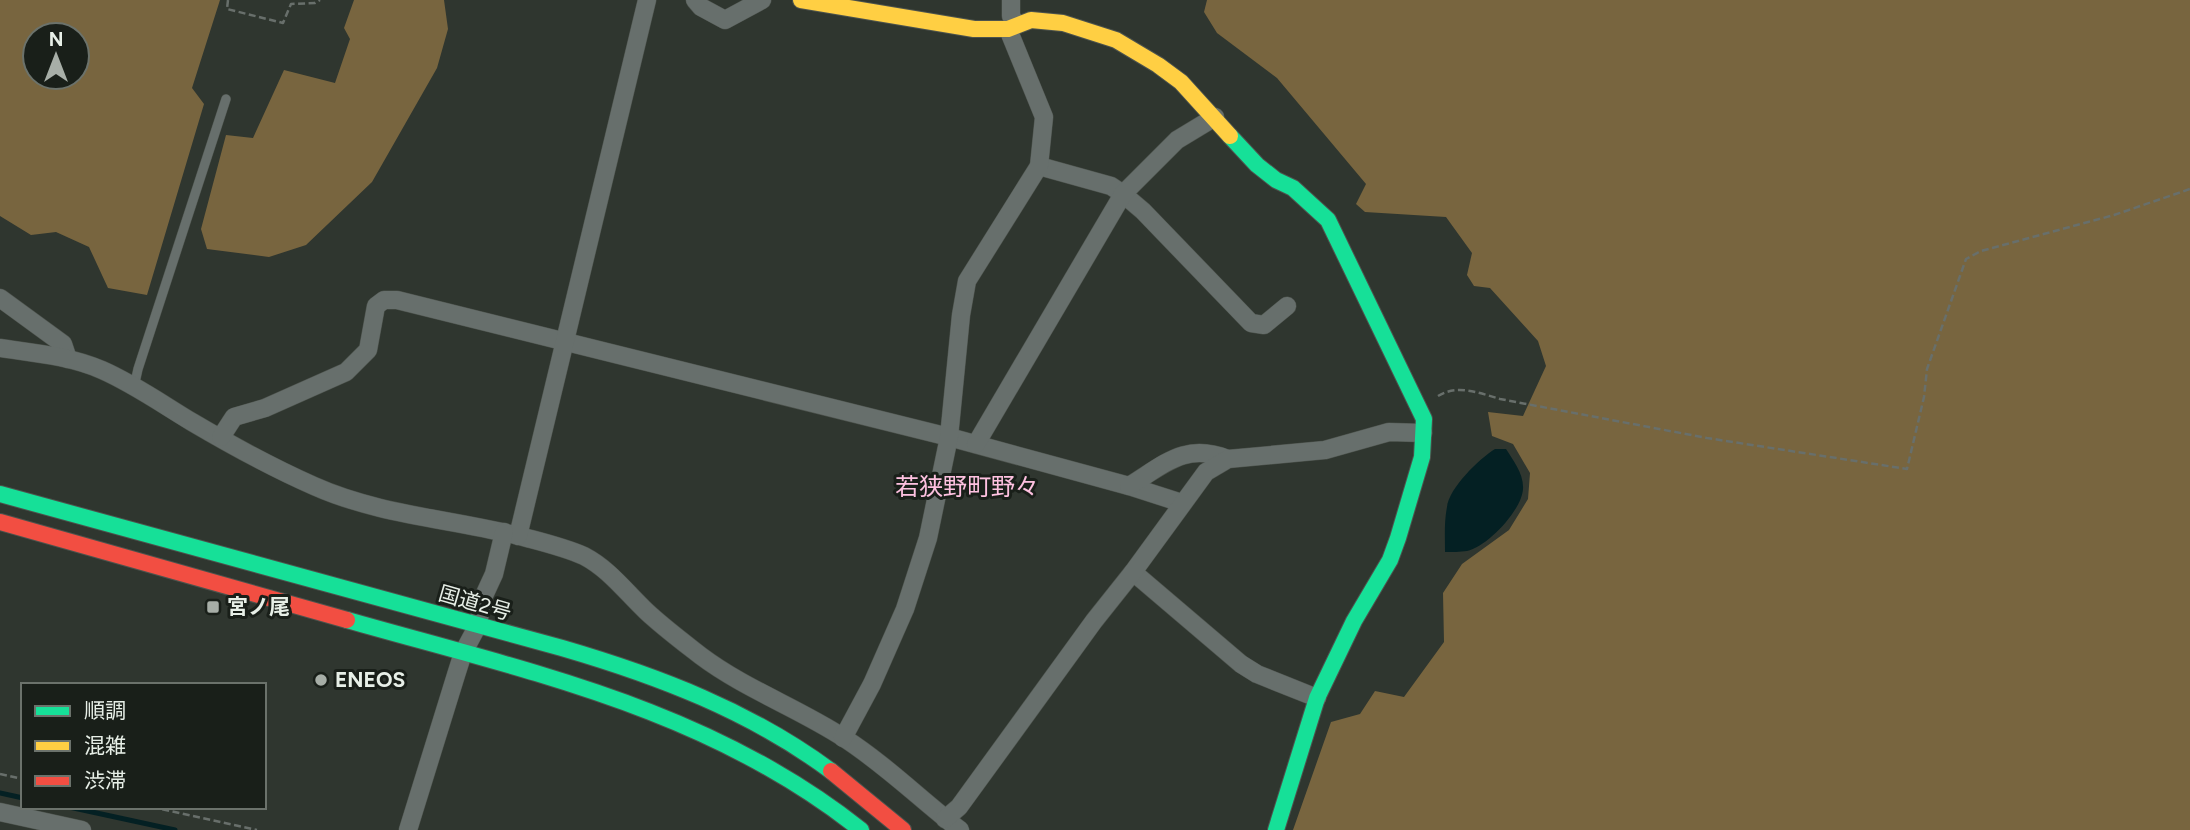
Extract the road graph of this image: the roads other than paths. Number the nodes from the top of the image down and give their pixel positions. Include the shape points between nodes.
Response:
1 (647, 0) edge
2 (695, 0) edge
3 (762, 0) edge
4 (801, 0) edge
5 (1011, 0) edge
6 (1012, 26) junction
7 (226, 99) dead end
8 (1215, 117) junction
9 (1039, 166) junction
10 (1123, 194) junction
11 (0, 298) edge
12 (1287, 306) dead end
13 (565, 342) junction
14 (0, 348) edge
15 (68, 359) junction
16 (134, 387) junction
17 (1423, 433) junction
18 (221, 438) junction
19 (949, 438) junction
20 (976, 444) junction
21 (1228, 459) junction
22 (1129, 486) junction
23 (0, 494) edge
24 (1182, 503) junction
25 (0, 522) edge
26 (511, 534) junction
27 (1133, 572) junction
28 (478, 625) junction
29 (463, 653) junction
30 (1317, 698) junction
31 (843, 738) junction
32 (0, 812) edge
33 (945, 818) junction
34 (82, 830) edge
35 (408, 830) edge
36 (861, 830) edge
37 (903, 830) edge
38 (960, 830) edge
39 (1276, 830) edge

1 - 13 street
2 - 3 street via 725,20
4 - 6 main road via 974,29
5 - 6 street
6 - 8 main road via 1031,20 1063,23 1116,40 1181,82
6 - 9 street via 1044,117
7 - 16 lane
8 - 10 street via 1177,141
8 - 17 main road via 1257,165 1293,188 1328,220 1420,407
9 - 10 street via 1111,186
9 - 19 street via 967,281
10 - 12 street via 1251,323 1264,325
10 - 20 street
11 - 15 street via 64,344
13 - 18 street via 384,300 376,306 368,350 346,372 234,417
13 - 19 street
13 - 26 street
14 - 15 street
15 - 16 street
16 - 18 street
17 - 21 street via 1389,432 1325,450
17 - 30 main road via 1422,457 1390,560
18 - 26 street via 341,498
19 - 20 street
19 - 31 street via 928,538 905,609
20 - 22 street
21 - 22 street via 1209,452 1177,457
21 - 24 street via 1206,472
22 - 24 street
23 - 28 main road, 国道2号
24 - 27 street
25 - 29 main road
26 - 28 street via 482,600
26 - 31 street via 586,557 723,671
27 - 30 street via 1241,664
27 - 33 street via 959,807
28 - 29 street
28 - 37 main road, 国道2号 via 599,660 719,704 820,761
29 - 35 street
29 - 36 main road via 594,690 709,734 838,810
30 - 39 main road
31 - 33 street
32 - 34 street
33 - 38 street

